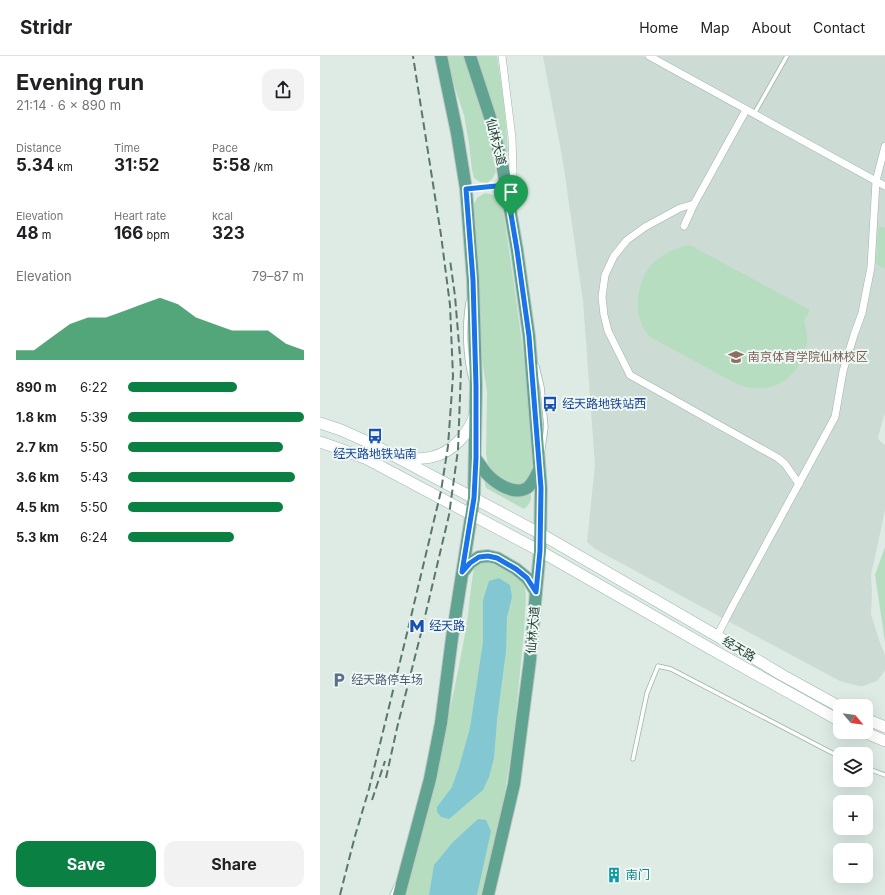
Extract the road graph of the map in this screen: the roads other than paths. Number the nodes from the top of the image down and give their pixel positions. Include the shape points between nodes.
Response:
1 (441, 56) edge
2 (470, 56) edge
3 (502, 56) edge
4 (649, 56) edge
5 (787, 56) edge
6 (746, 110) junction
7 (754, 114) junction
8 (885, 146) edge
9 (876, 181) junction
10 (506, 185) junction
11 (885, 186) edge
12 (466, 189) junction
13 (694, 204) junction
14 (511, 216) junction
15 (684, 226) dead end
16 (529, 336) junction
17 (476, 412) junction
18 (320, 423) edge
19 (320, 442) edge
20 (476, 458) junction
21 (401, 459) junction
22 (539, 470) junction
23 (799, 484) junction
24 (541, 488) junction
25 (474, 498) junction
26 (472, 515) junction
27 (541, 534) junction
28 (540, 551) junction
29 (462, 572) junction
30 (536, 592) junction
31 (717, 636) junction
32 (833, 703) edge
33 (833, 717) edge
34 (873, 722) edge
35 (885, 727) edge
36 (873, 736) edge
37 (885, 741) edge
38 (833, 753) edge
39 (633, 759) dead end
40 (873, 771) edge
41 (885, 775) edge
42 (405, 872) junction
43 (492, 880) junction
44 (392, 895) edge
45 (399, 895) edge
46 (488, 895) edge
47 (492, 895) edge

1 - 12 main road
2 - 10 main road, 仙林大道 via 490,117
3 - 14 street via 512,138
4 - 6 street
5 - 7 lane
6 - 7 street
6 - 13 street
7 - 9 street
8 - 9 street
9 - 11 street
9 - 23 street via 871,267 862,314 843,371 836,417
10 - 12 lane
10 - 14 main road, 仙林大道
12 - 17 main road via 473,280
13 - 15 street
13 - 23 street via 680,208 645,227 627,240 614,256 605,275 602,297 608,331 630,376 778,458
14 - 16 main road, 仙林大道
16 - 22 main road, 仙林大道
16 - 24 lane via 542,387 546,427
17 - 20 main road
17 - 21 main road via 468,430 444,453 432,457
18 - 21 main road, 经天路 via 370,443
19 - 26 main road, 经天路 via 365,458
20 - 22 main road via 492,479 513,490 528,488
20 - 25 main road
21 - 25 main road, 经天路
22 - 24 main road, 仙林大道
23 - 31 street
24 - 27 main road, 仙林大道
25 - 26 main road
25 - 27 main road, 经天路
26 - 28 main road, 经天路
26 - 29 main road
27 - 28 main road, 仙林大道
27 - 31 main road, 经天路
28 - 30 main road, 仙林大道
28 - 33 main road, 经天路
29 - 30 main road via 479,557 497,558 527,578
29 - 42 main road via 441,723 430,779
30 - 43 main road, 仙林大道 via 514,784
31 - 32 main road, 经天路
34 - 35 main road
36 - 37 main road
38 - 39 lane via 671,670 658,666 647,693
40 - 41 lane
42 - 44 lane
42 - 45 main road
43 - 46 main road, 仙林大道
43 - 47 lane

